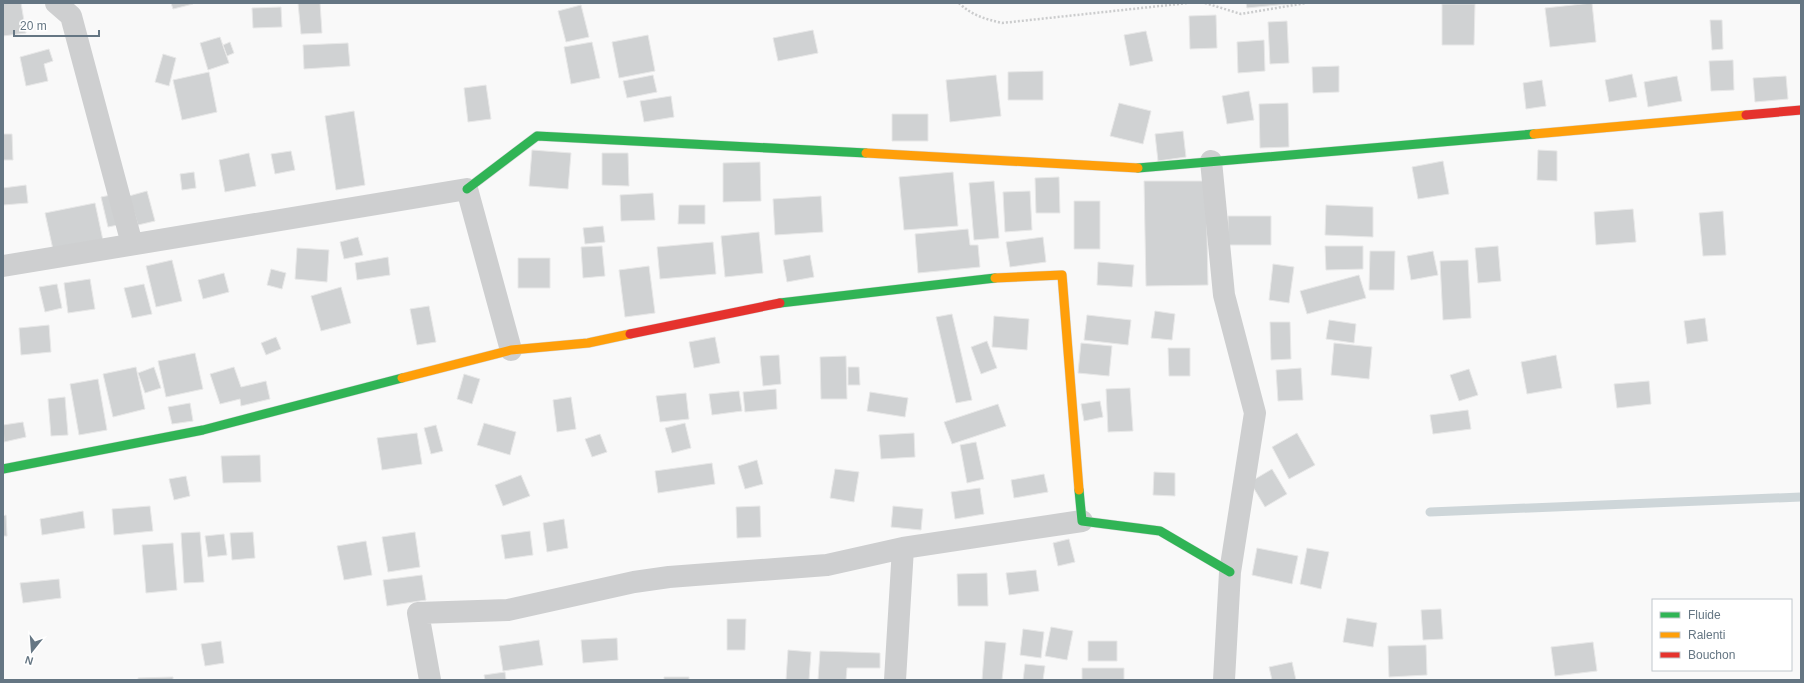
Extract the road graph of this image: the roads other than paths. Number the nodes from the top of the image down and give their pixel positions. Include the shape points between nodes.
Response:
1 (56, 3) edge
2 (1801, 110) edge
3 (1211, 161) junction
4 (467, 189) junction
5 (132, 244) junction
6 (3, 266) edge
7 (511, 350) junction
8 (3, 469) edge
9 (1082, 521) junction
10 (903, 548) junction
11 (1230, 572) junction
12 (430, 680) edge
13 (895, 680) edge
14 (1224, 680) edge

1 - 5 street via 71,16
2 - 3 street
3 - 4 street via 1146,168 537,136
3 - 11 street via 1224,295 1255,413
4 - 5 street
4 - 7 street
5 - 6 street
7 - 8 street via 203,430
7 - 9 street via 588,343 782,303 1009,276 1062,275
9 - 10 street
9 - 11 street via 1160,532
10 - 12 street via 827,565 634,582 508,610 418,613
10 - 13 street
11 - 14 street

